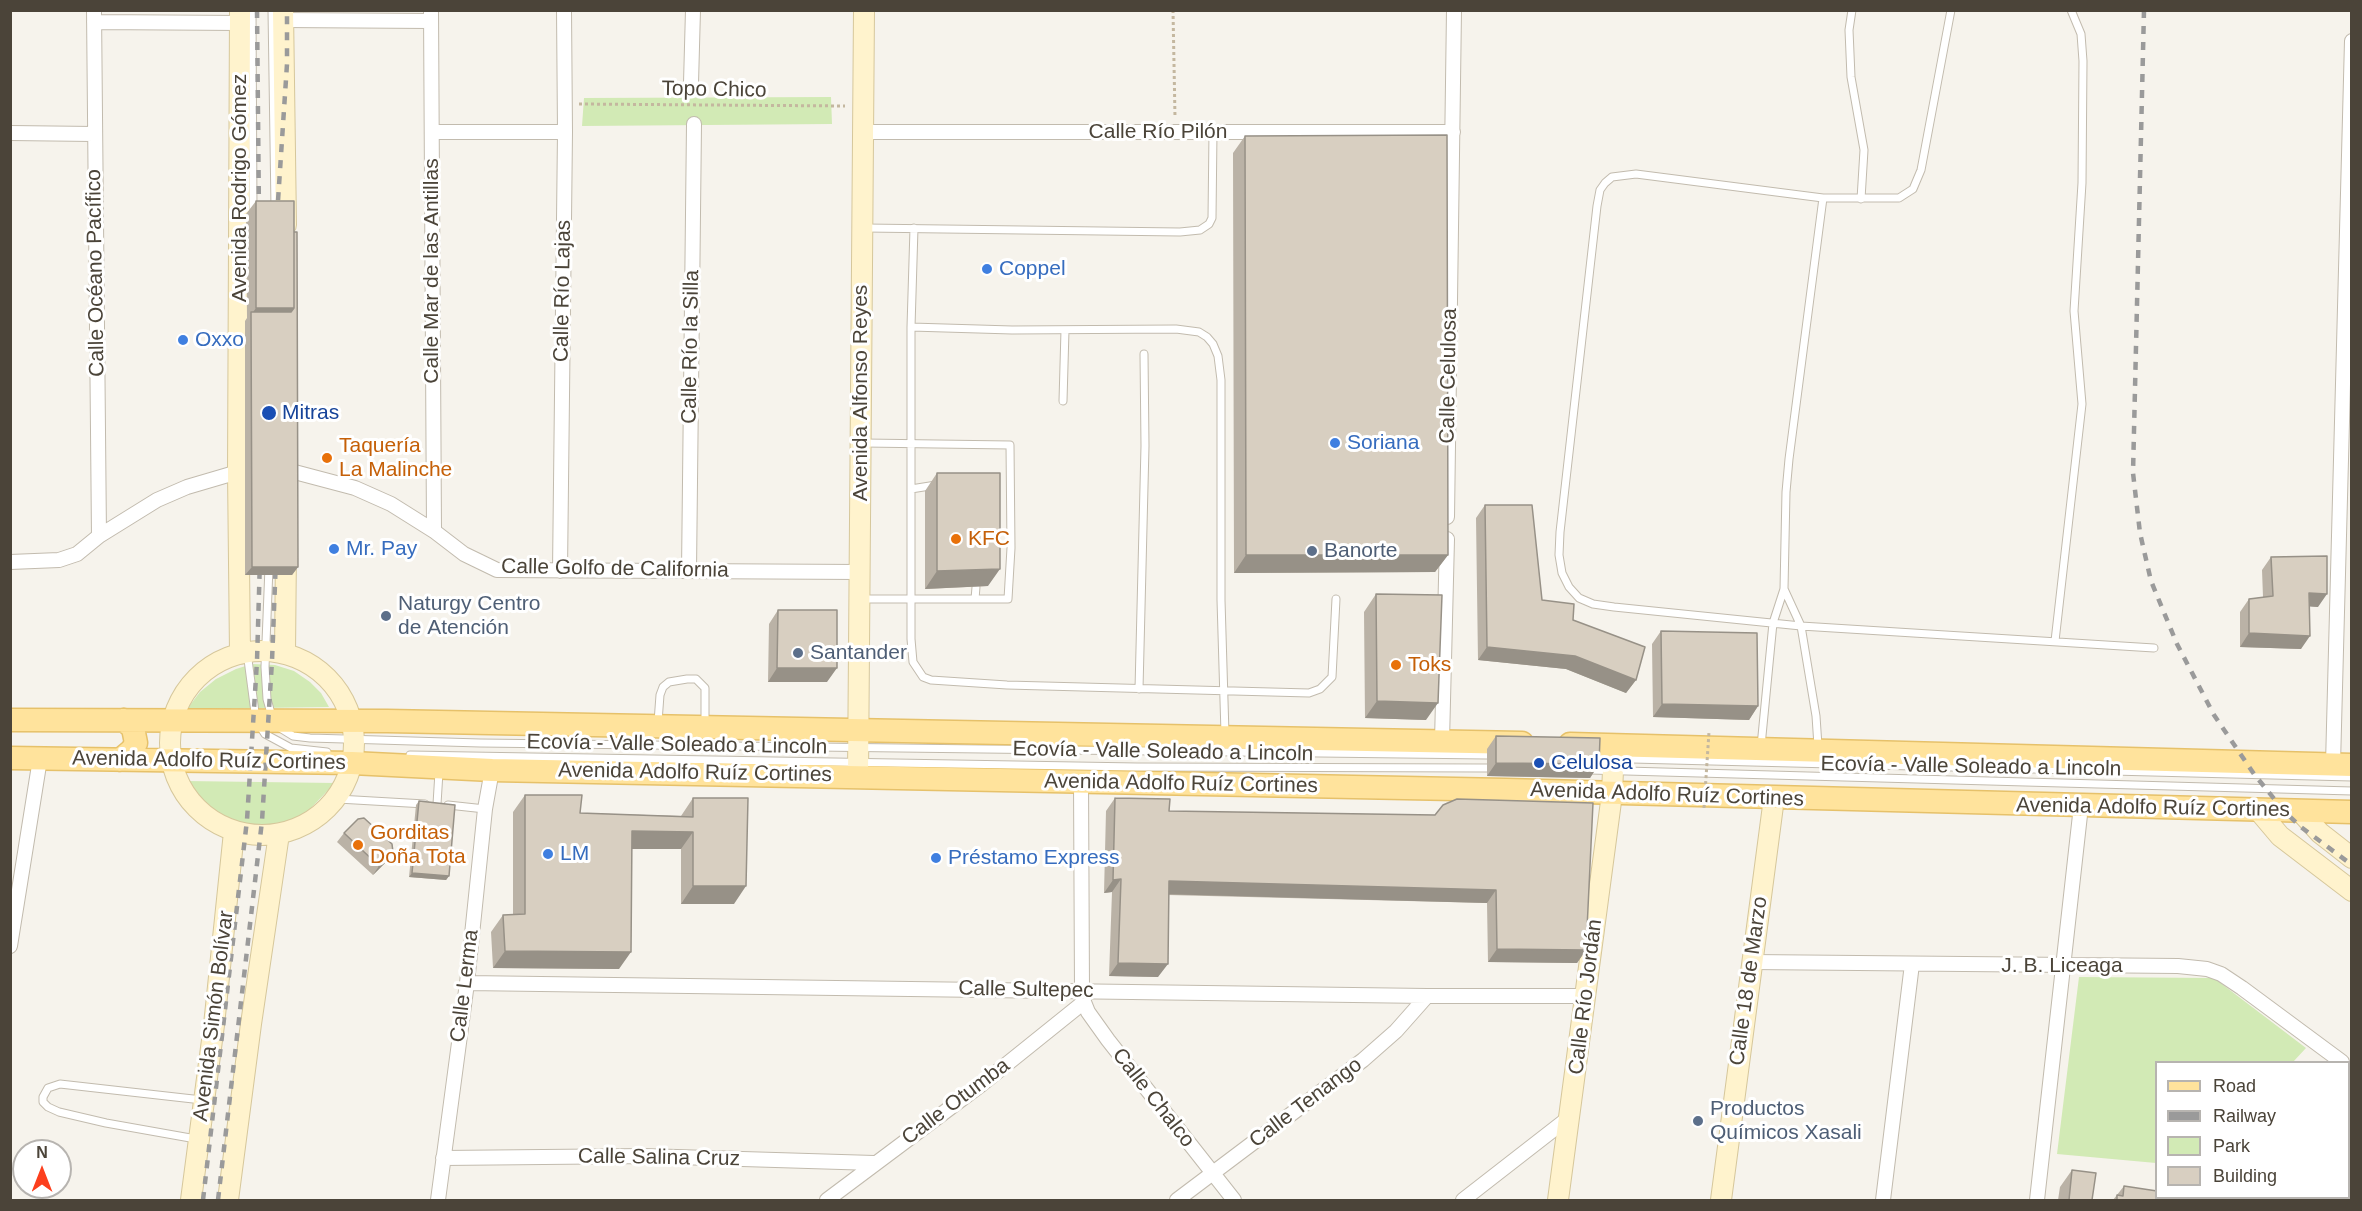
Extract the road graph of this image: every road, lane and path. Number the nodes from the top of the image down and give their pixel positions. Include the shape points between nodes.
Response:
1 (564, 10) edge
2 (693, 10) edge
3 (864, 10) edge
4 (1173, 10) edge
5 (1454, 10) edge
6 (1852, 10) edge
7 (1951, 10) edge
8 (2071, 10) edge
9 (279, 14) edge
10 (244, 15) edge
11 (94, 16) edge
12 (431, 16) edge
13 (2352, 41) edge
14 (692, 83) dead end
15 (565, 104) junction
16 (863, 106) junction
17 (694, 124) dead end
18 (432, 132) junction
19 (565, 132) junction
20 (863, 132) junction
21 (1175, 132) junction
22 (1213, 132) junction
23 (1454, 132) junction
24 (10, 133) edge
25 (94, 134) junction
26 (1823, 198) junction
27 (1861, 199) junction
28 (252, 214) dead end
29 (275, 214) edge
30 (862, 228) junction
31 (914, 228) junction
32 (286, 248) edge
33 (911, 327) junction
34 (1065, 330) junction
35 (1144, 354) dead end
36 (1063, 401) dead end
37 (861, 443) junction
38 (911, 444) junction
39 (286, 446) edge
40 (287, 470) junction
41 (238, 472) junction
42 (944, 484) edge
43 (911, 489) junction
44 (286, 493) edge
45 (286, 528) edge
46 (434, 531) junction
47 (99, 536) junction
48 (269, 557) edge
49 (10, 562) edge
50 (689, 570) junction
51 (560, 571) junction
52 (860, 572) junction
53 (976, 587) edge
54 (1784, 589) junction
55 (248, 593) dead end
56 (860, 599) junction
57 (911, 599) junction
58 (1336, 599) dead end
59 (975, 600) junction
60 (1773, 623) junction
61 (1801, 626) junction
62 (2055, 641) junction
63 (2154, 648) dead end
64 (251, 653) junction
65 (285, 654) junction
66 (1139, 689) junction
67 (1224, 690) junction
68 (173, 719) junction
69 (10, 720) edge
70 (124, 720) junction
71 (265, 720) junction
72 (658, 726) junction
73 (705, 728) junction
74 (1709, 732) dead end
75 (1225, 738) junction
76 (1442, 741) junction
77 (351, 748) junction
78 (1761, 750) junction
79 (1818, 751) junction
80 (402, 754) dead end
81 (857, 754) junction
82 (1487, 755) dead end
83 (10, 758) edge
84 (1590, 758) edge
85 (1613, 758) junction
86 (40, 759) junction
87 (120, 760) junction
88 (170, 760) junction
89 (2342, 764) edge
90 (440, 766) junction
91 (1487, 768) dead end
92 (492, 770) junction
93 (1590, 770) edge
94 (2352, 777) edge
95 (1081, 782) junction
96 (2352, 790) edge
97 (1612, 794) junction
98 (1774, 798) junction
99 (338, 799) junction
100 (437, 804) junction
101 (2081, 806) junction
102 (1704, 808) dead end
103 (485, 809) junction
104 (2258, 810) junction
105 (2300, 811) junction
106 (2352, 812) edge
107 (234, 832) junction
108 (279, 834) junction
109 (2352, 858) edge
110 (2352, 891) edge
111 (10, 946) edge
112 (1751, 962) junction
113 (1912, 964) junction
114 (2061, 966) junction
115 (467, 983) junction
116 (1083, 996) junction
117 (1427, 996) junction
118 (1586, 996) junction
119 (2341, 1061) edge
120 (204, 1101) junction
121 (1571, 1116) junction
122 (200, 1140) junction
123 (443, 1158) junction
124 (874, 1163) junction
125 (1212, 1173) junction
126 (191, 1200) edge
127 (228, 1200) edge
128 (438, 1200) edge
129 (827, 1200) edge
130 (1178, 1200) edge
131 (1234, 1200) edge
132 (1463, 1200) edge
133 (1558, 1200) edge
134 (1721, 1200) edge
135 (1882, 1200) edge
136 (2037, 1200) edge

1 - 15 street, Calle Río Lajas
2 - 14 street
3 - 16 main road, Avenida Alfonso Reyes
4 - 21 path
5 - 23 street, Calle Celulosa
6 - 27 lane via 1851,77 1864,150
7 - 27 lane via 1918,182 1909,194 1899,198
8 - 62 lane via 2081,34 2083,61 2082,183 2074,311 2082,404
9 - 12 street
9 - 29 lane
9 - 32 main road, Avenida Rodrigo Gómez
10 - 11 street
10 - 28 lane
10 - 41 main road, Avenida Rodrigo Gómez
11 - 25 street, Calle Océano Pacífico
12 - 18 street, Calle Mar de las Antillas
13 - 89 street
15 - 16 path, Topo Chico
15 - 19 street, Calle Río Lajas
16 - 20 main road, Avenida Alfonso Reyes
17 - 50 street, Calle Río la Silla
18 - 19 street
18 - 46 street, Calle Mar de las Antillas
19 - 51 street, Calle Río Lajas
20 - 21 street, Calle Río Pilón
20 - 30 main road, Avenida Alfonso Reyes
21 - 22 street, Calle Río Pilón
22 - 23 street, Calle Río Pilón
22 - 31 lane via 1212,218 1200,230
23 - 76 street, Calle Celulosa
24 - 25 street
25 - 47 street, Calle Océano Pacífico
26 - 27 lane
26 - 54 lane via 1789,459
26 - 60 lane via 1625,175 1605,183 1597,206 1560,532 1562,573 1579,598 1593,604
30 - 31 lane
30 - 37 main road, Avenida Alfonso Reyes
31 - 33 lane
33 - 34 lane
33 - 38 lane
34 - 36 lane
34 - 67 lane via 1190,330 1213,344 1221,380
35 - 66 lane
37 - 38 lane
37 - 52 main road, Avenida Alfonso Reyes
38 - 43 lane
38 - 59 lane via 1010,445 1008,600
39 - 40 main road
40 - 44 main road
40 - 46 street, Calle Golfo de California via 355,488 391,504
41 - 47 street via 157,500
41 - 64 main road, Avenida Rodrigo Gómez
42 - 43 lane
43 - 57 lane
45 - 65 main road
46 - 51 street, Calle Golfo de California via 465,554 497,570
47 - 49 street via 77,554 59,560
48 - 64 lane
50 - 51 street, Calle Golfo de California
50 - 52 street, Calle Golfo de California
52 - 56 main road, Avenida Alfonso Reyes
53 - 59 lane
54 - 60 lane
54 - 61 lane
55 - 64 lane
56 - 57 lane
56 - 81 main road, Avenida Alfonso Reyes
57 - 59 lane
57 - 66 lane via 913,662 931,680
58 - 67 lane via 1335,664 1327,684 1295,694
60 - 61 lane
60 - 78 lane
61 - 62 lane
61 - 79 lane
62 - 63 lane
64 - 65 main road
64 - 68 main road via 217,663 198,678
64 - 71 lane
64 - 71 lane via 267,699
65 - 77 main road via 317,669 333,684 345,702
66 - 67 lane
67 - 75 lane
68 - 70 main road, Avenida Adolfo Ruíz Cortines
68 - 71 main road, Avenida Adolfo Ruíz Cortines
68 - 88 main road
69 - 70 main road, Avenida Adolfo Ruíz Cortines
70 - 87 main road via 133,728 136,744
71 - 77 main road, Avenida Adolfo Ruíz Cortines
71 - 77 lane, Ecovía - Valle Soleado a Lincoln via 265,734 298,750
72 - 73 main road, Avenida Adolfo Ruíz Cortines
72 - 73 lane via 663,687 687,679 696,680 705,688
72 - 77 main road, Avenida Adolfo Ruíz Cortines
73 - 81 main road, Avenida Adolfo Ruíz Cortines
74 - 102 path, bridge
75 - 76 main road, Avenida Adolfo Ruíz Cortines
75 - 81 main road, Avenida Adolfo Ruíz Cortines
76 - 85 main road, Avenida Adolfo Ruíz Cortines
77 - 81 lane, Ecovía - Valle Soleado a Lincoln via 480,743
77 - 88 main road, Avenida Adolfo Ruíz Cortines via 265,763
77 - 90 main road, Avenida Adolfo Ruíz Cortines
77 - 99 main road
78 - 79 main road, Avenida Adolfo Ruíz Cortines
78 - 85 main road, Avenida Adolfo Ruíz Cortines
79 - 89 main road, Avenida Adolfo Ruíz Cortines
80 - 81 lane
81 - 82 lane, Ecovía - Valle Soleado a Lincoln
81 - 91 lane via 1137,767
81 - 92 main road, Avenida Adolfo Ruíz Cortines
81 - 95 main road, Avenida Adolfo Ruíz Cortines
83 - 86 main road, Avenida Adolfo Ruíz Cortines
84 - 85 lane, Ecovía - Valle Soleado a Lincoln
85 - 93 lane
85 - 94 lane, Ecovía - Valle Soleado a Lincoln
85 - 96 lane
85 - 97 main road, Calle Río Jordán
86 - 87 main road, Avenida Adolfo Ruíz Cortines
86 - 111 street
87 - 88 main road, Avenida Adolfo Ruíz Cortines
88 - 107 main road via 178,783 192,804 212,821
90 - 92 main road, Avenida Adolfo Ruíz Cortines
90 - 100 lane
92 - 103 street, Calle Lerma
95 - 97 main road, Avenida Adolfo Ruíz Cortines
95 - 116 street
97 - 98 main road, Avenida Adolfo Ruíz Cortines
97 - 118 main road, Calle Río Jordán
98 - 101 main road, Avenida Adolfo Ruíz Cortines
98 - 112 main road, Calle 18 de Marzo
99 - 100 lane
99 - 108 main road via 307,825
100 - 103 lane
101 - 104 main road, Avenida Adolfo Ruíz Cortines
101 - 114 street
103 - 115 street, Calle Lerma
104 - 105 main road, Avenida Adolfo Ruíz Cortines
104 - 110 main road via 2280,836
105 - 106 main road, Avenida Adolfo Ruíz Cortines
105 - 109 main road
107 - 108 main road
107 - 120 main road, Avenida Simón Bolívar
108 - 127 main road, Avenida Simón Bolívar
112 - 113 street, J. B. Liceaga
112 - 134 main road, Calle 18 de Marzo
113 - 114 street, J. B. Liceaga
113 - 135 street
114 - 119 street, J. B. Liceaga via 2207,969 2242,988
114 - 136 street
115 - 116 street, Calle Sultepec
115 - 123 street, Calle Lerma
116 - 117 street, Calle Sultepec
116 - 124 street, Calle Otumba via 982,1084
116 - 125 street, Calle Chalco via 1088,1012 1108,1040
117 - 118 street, Calle Sultepec
117 - 125 street, Calle Tenango via 1396,1032 1363,1060
118 - 121 main road, Calle Río Jordán
120 - 122 main road, Avenida Simón Bolívar
120 - 122 lane via 60,1084 48,1088 43,1097 48,1107 59,1112
121 - 132 street
121 - 133 main road, Calle Río Jordán
122 - 126 main road, Avenida Simón Bolívar
123 - 124 street, Calle Salina Cruz via 644,1156
123 - 128 street, Calle Lerma
124 - 129 street, Calle Otumba
125 - 130 street, Calle Tenango
125 - 131 street, Calle Chalco

